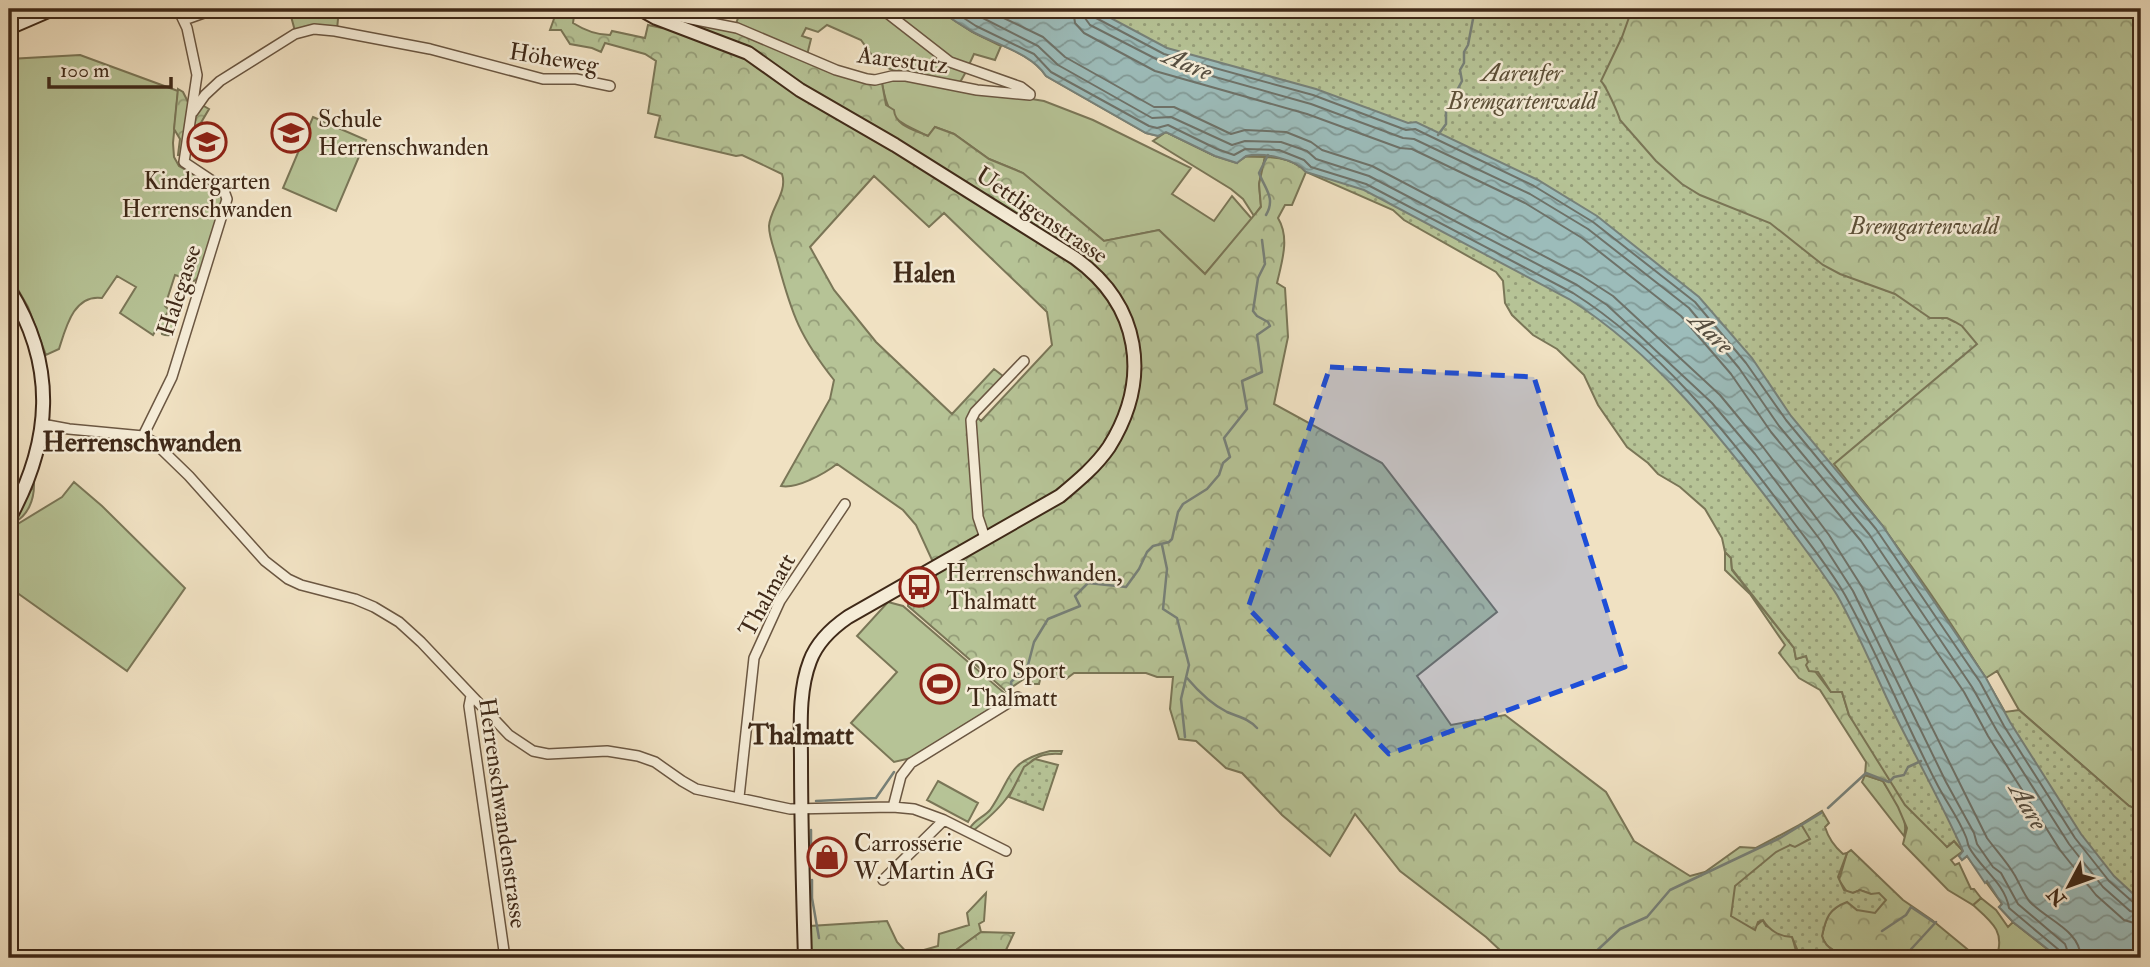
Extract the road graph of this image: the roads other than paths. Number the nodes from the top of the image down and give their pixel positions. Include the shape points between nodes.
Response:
1 (53, 9) edge
2 (178, 9) edge
3 (215, 9) edge
4 (626, 9) edge
5 (639, 9) edge
6 (882, 9) edge
7 (656, 18) junction
8 (184, 19) junction
9 (9, 28) edge
10 (610, 86) dead end
11 (190, 116) junction
12 (9, 289) edge
13 (1024, 361) dead end
14 (42, 424) junction
15 (143, 436) junction
16 (845, 504) dead end
17 (9, 519) edge
18 (985, 538) junction
19 (471, 696) junction
20 (1018, 697) dead end
21 (739, 797) junction
22 (893, 807) junction
23 (801, 808) junction
24 (944, 820) junction
25 (1006, 851) dead end
26 (883, 880) dead end
27 (505, 958) edge
28 (805, 958) edge

1 - 9 main road
2 - 8 street, Halegasse
3 - 8 street
4 - 5 main road
5 - 7 main road, Uettligenstrasse
6 - 7 street, Aarestutz via 950,62 1021,87 1030,95 906,76 867,79 737,28 666,14
7 - 18 main road, Uettligenstrasse via 754,57 800,90 1075,258 1114,295 1129,328 1135,364 1126,409 1114,438 1094,466 1060,496
8 - 11 street, Halegasse via 197,75
10 - 11 street, Höheweg via 543,79 430,49 311,30 295,34 220,81
11 - 15 street, Halegasse via 184,162 223,188 227,202 172,377
12 - 14 main road via 38,354
13 - 18 street via 972,418 978,517
14 - 15 street
14 - 17 main road via 30,475
15 - 19 street, Herrenschwandenstrasse via 182,469 260,555 288,579 387,614 416,636
16 - 21 street, Thalmatt via 780,601 754,658
18 - 23 main road, Uettligenstrasse via 848,617 817,648 803,692
19 - 21 street via 515,740 533,751 607,751 638,756 689,786
19 - 27 street, Herrenschwandenstrasse
20 - 22 street via 906,767
21 - 23 street
22 - 23 street
22 - 24 street
23 - 28 main road, Uettligenstrasse
24 - 25 street
24 - 26 street

